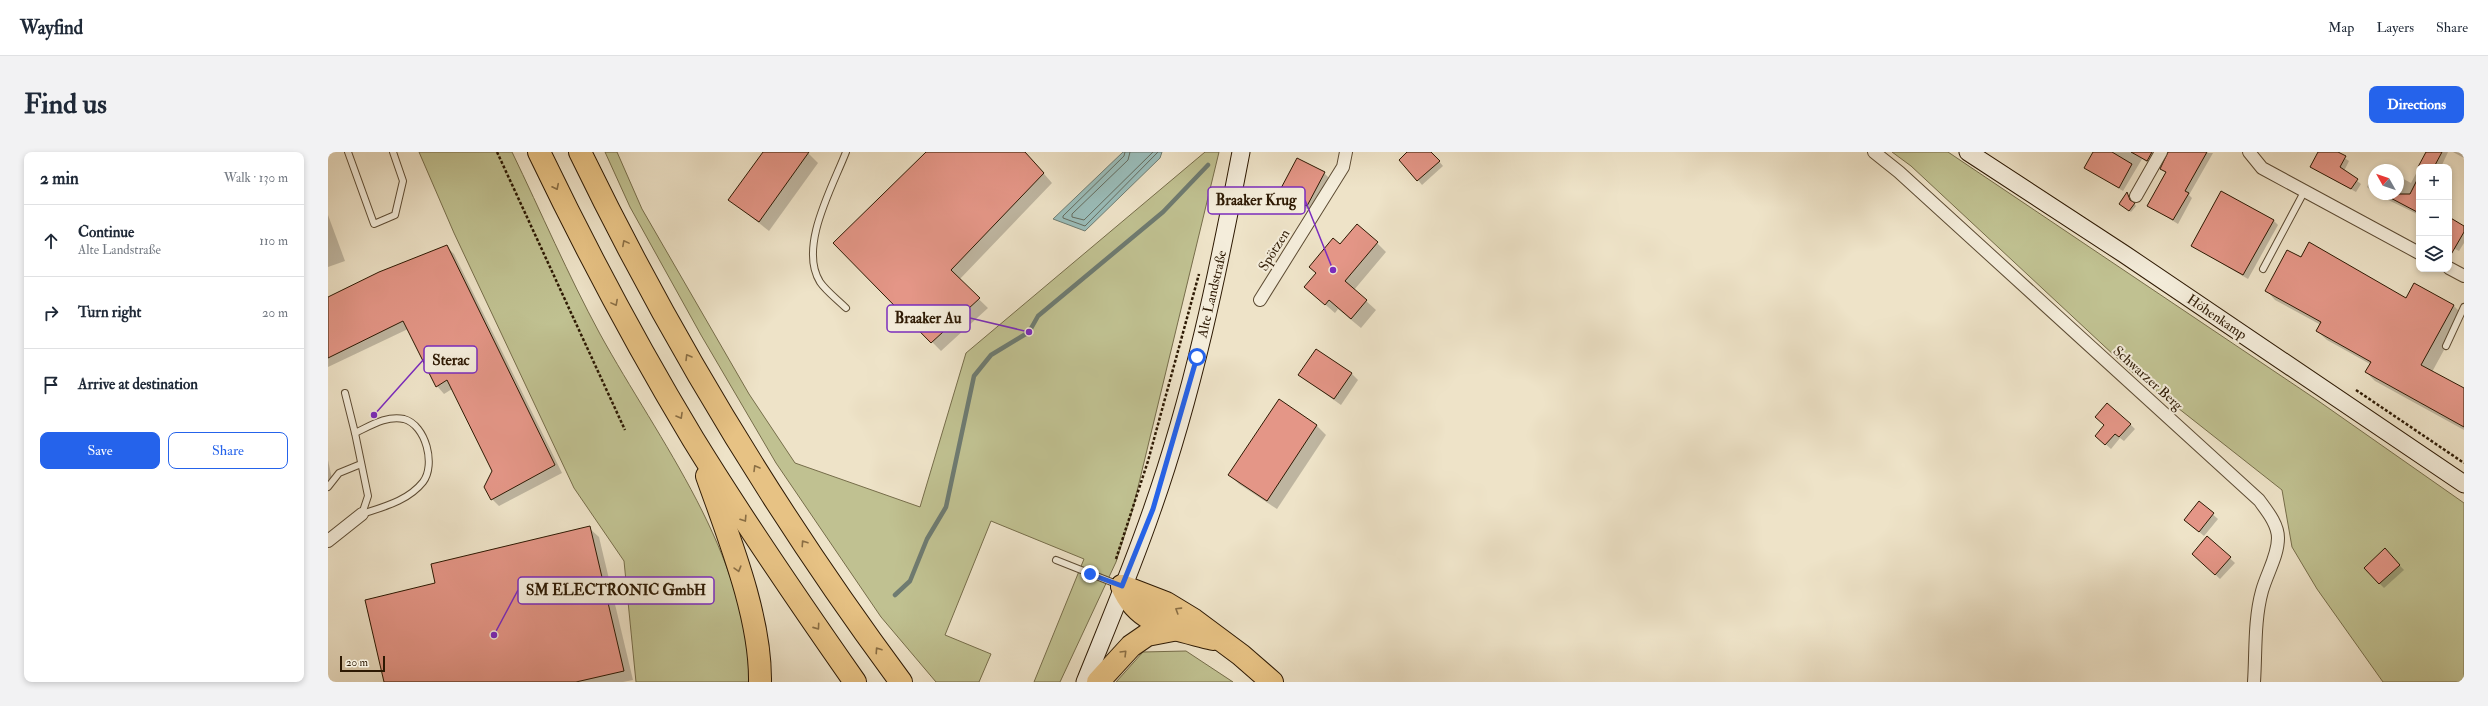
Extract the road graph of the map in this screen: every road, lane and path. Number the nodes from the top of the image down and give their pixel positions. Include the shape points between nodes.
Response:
1 (348, 152) edge
2 (393, 152) edge
3 (497, 152) edge
4 (539, 152) edge
5 (580, 152) edge
6 (846, 152) edge
7 (1241, 152) edge
8 (1346, 152) edge
9 (1874, 152) edge
10 (1968, 152) edge
11 (2161, 152) edge
12 (2249, 152) edge
13 (2304, 192) junction
14 (2136, 196) dead end
15 (2416, 250) edge
16 (2263, 269) dead end
17 (1200, 270) dead end
18 (2452, 270) edge
19 (2464, 276) edge
20 (1260, 300) dead end
21 (2464, 307) edge
22 (846, 308) dead end
23 (2446, 346) dead end
24 (345, 393) dead end
25 (625, 430) dead end
26 (355, 433) junction
27 (693, 439) junction
28 (361, 464) junction
29 (2464, 484) edge
30 (328, 487) edge
31 (362, 514) junction
32 (328, 541) edge
33 (1056, 560) dead end
34 (1115, 584) junction
35 (1173, 630) junction
36 (1221, 642) junction
37 (760, 682) edge
38 (855, 682) edge
39 (901, 682) edge
40 (1085, 682) edge
41 (1098, 682) edge
42 (1272, 682) edge
43 (2254, 682) edge

1 - 2 lane via 374,224 395,215 403,181
3 - 25 path
4 -> 27 highway via 581,240
39 -> 5 highway via 776,501 686,355 613,220
6 - 22 lane via 820,217 813,253 820,282
7 - 34 main road, Alte Landstraße via 1224,242 1193,371 1153,509
8 - 20 street, Spötzen via 1343,167
9 - 43 street, Schwarzer Berg via 2259,500 2274,520 2278,537 2273,564 2262,591
10 - 29 main road, Höhenkamp via 2124,254
11 - 14 street
12 - 13 street via 2262,168
13 - 15 street
13 - 16 lane
17 - 34 path
18 - 19 street
21 - 23 lane
24 - 26 lane
26 - 28 lane
26 - 31 lane via 383,420 404,419 416,426 428,454 427,473 417,487 394,503
27 -> 37 highway via 730,541 743,588 754,630
27 -> 38 highway via 776,569
28 - 30 lane via 339,473
28 - 31 lane via 368,496
31 - 32 street
33 - 34 lane
34 - 35 highway via 1135,609
36 -> 34 highway via 1194,620 1166,603
34 - 40 main road, Alte Landstraße
35 - 36 highway
41 -> 35 highway via 1131,646 1147,635
36 - 42 highway via 1241,655

